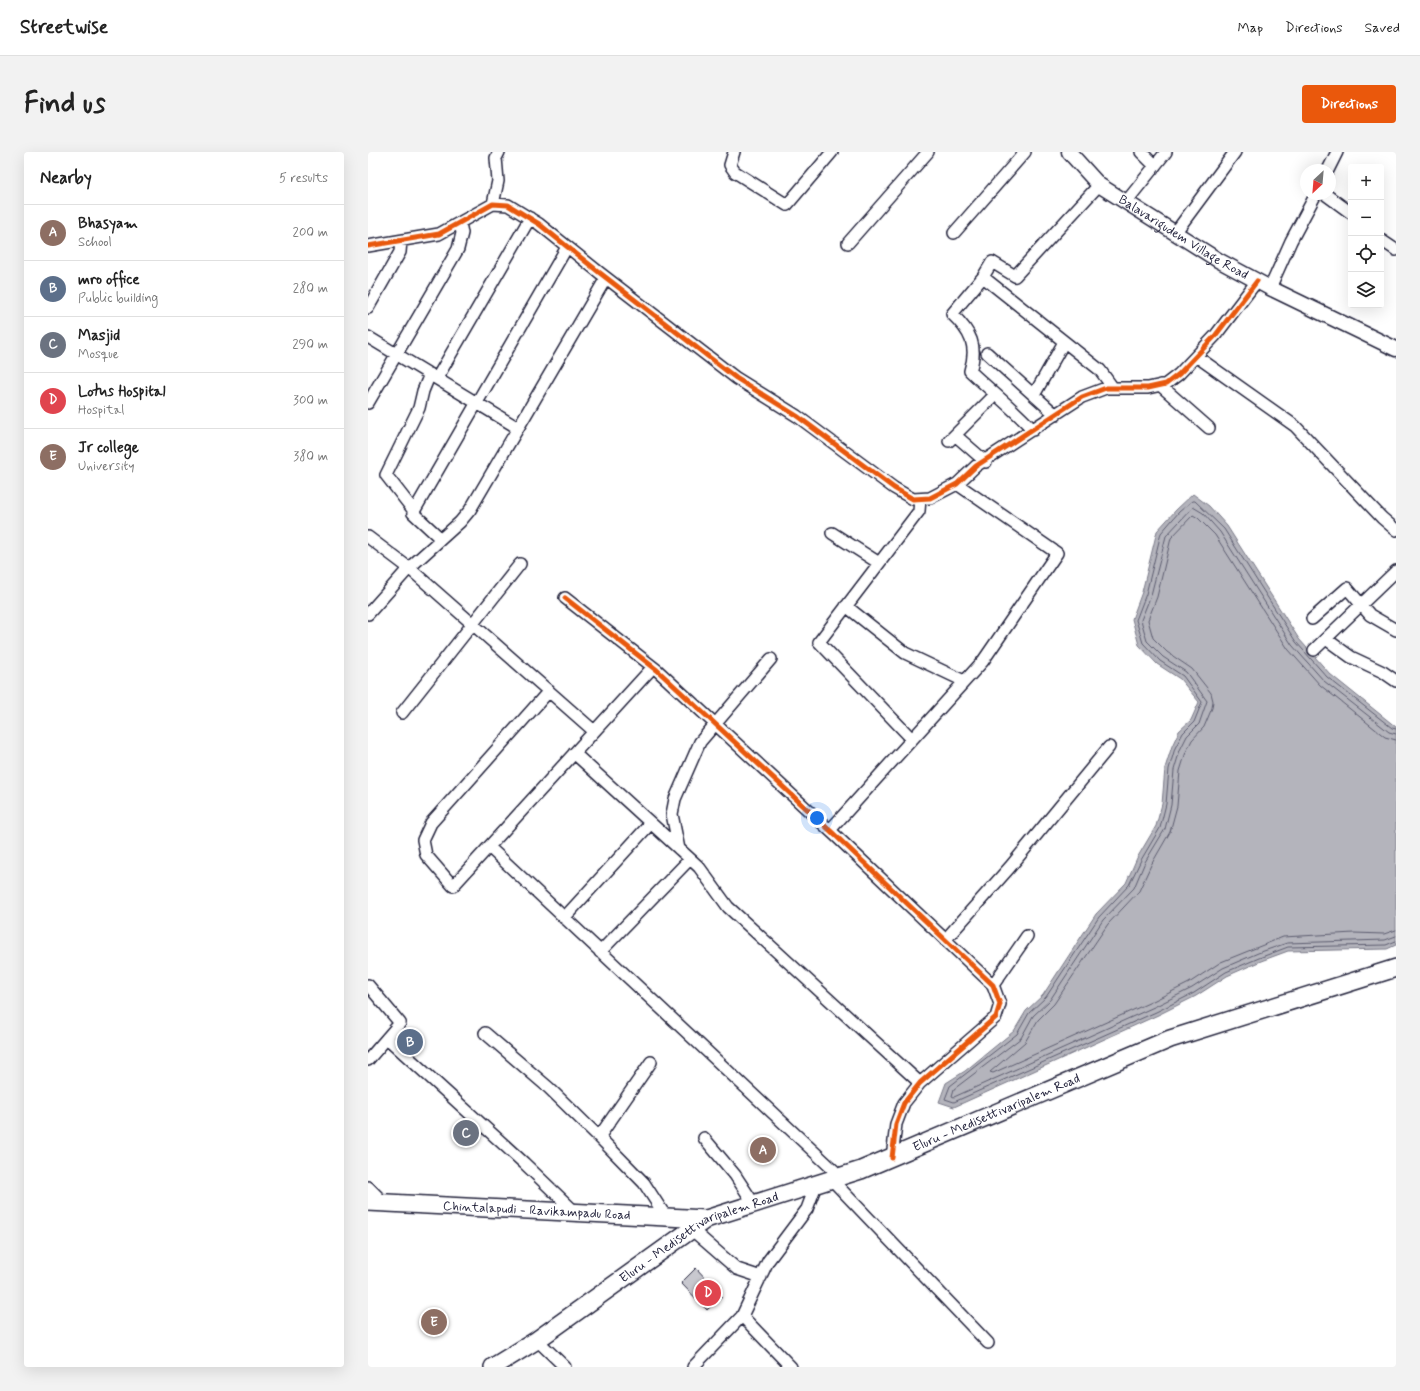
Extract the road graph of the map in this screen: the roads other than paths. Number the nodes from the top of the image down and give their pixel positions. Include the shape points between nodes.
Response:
1 (499, 152) edge
2 (734, 152) edge
3 (832, 152) edge
4 (928, 152) edge
5 (1025, 152) edge
6 (1069, 152) edge
7 (1141, 152) edge
8 (1166, 152) edge
9 (1235, 152) edge
10 (1337, 152) edge
11 (1331, 164) edge
12 (1155, 166) junction
13 (1099, 185) junction
14 (1313, 200) edge
15 (1333, 200) edge
16 (1126, 202) junction
17 (493, 204) junction
18 (1348, 211) edge
19 (530, 218) junction
20 (460, 223) junction
21 (954, 233) dead end
22 (1175, 233) junction
23 (402, 241) junction
24 (1384, 242) edge
25 (848, 243) dead end
26 (368, 246) edge
27 (567, 247) junction
28 (1396, 250) edge
29 (983, 277) junction
30 (606, 278) junction
31 (1257, 281) junction
32 (1270, 288) junction
33 (368, 308) edge
34 (368, 337) edge
35 (1064, 342) junction
36 (1396, 349) edge
37 (987, 353) dead end
38 (397, 354) junction
39 (1196, 356) junction
40 (433, 376) junction
41 (1160, 385) junction
42 (1112, 388) junction
43 (1034, 394) junction
44 (995, 395) junction
45 (368, 403) edge
46 (476, 403) junction
47 (1056, 415) junction
48 (518, 428) junction
49 (1209, 428) dead end
50 (1033, 430) junction
51 (986, 462) junction
52 (957, 484) junction
53 (920, 498) junction
54 (414, 511) junction
55 (1395, 526) edge
56 (832, 533) dead end
57 (368, 537) edge
58 (441, 539) junction
59 (879, 563) junction
60 (520, 564) dead end
61 (409, 568) junction
62 (1396, 571) edge
63 (565, 598) dead end
64 (1362, 605) junction
65 (846, 606) junction
66 (368, 614) edge
67 (1312, 619) dead end
68 (472, 623) junction
69 (1396, 630) edge
70 (1326, 639) junction
71 (1314, 650) dead end
72 (771, 660) dead end
73 (654, 667) junction
74 (964, 681) junction
75 (1396, 681) edge
76 (549, 691) junction
77 (402, 713) dead end
78 (715, 724) junction
79 (594, 731) junction
80 (912, 739) junction
81 (1110, 747) dead end
82 (574, 753) junction
83 (651, 823) junction
84 (830, 830) junction
85 (489, 847) junction
86 (679, 849) junction
87 (690, 859) junction
88 (564, 918) junction
89 (1027, 936) dead end
90 (945, 940) junction
91 (600, 952) junction
92 (1396, 968) edge
93 (368, 985) edge
94 (993, 985) junction
95 (485, 1033) dead end
96 (387, 1038) junction
97 (368, 1060) edge
98 (651, 1062) dead end
99 (920, 1083) junction
100 (599, 1137) junction
101 (704, 1138) dead end
102 (892, 1158) junction
103 (829, 1180) junction
104 (368, 1188) edge
105 (376, 1203) edge
106 (754, 1204) junction
107 (575, 1212) junction
108 (666, 1217) junction
109 (706, 1219) junction
110 (691, 1229) junction
111 (761, 1277) junction
112 (742, 1316) junction
113 (537, 1340) junction
114 (988, 1343) dead end
115 (493, 1367) edge
116 (565, 1367) edge
117 (694, 1367) edge
118 (791, 1367) edge

1 - 17 street via 496,158 498,181
2 - 3 street via 730,165 735,172 787,205
4 - 25 street
5 - 21 street
6 - 13 street, Balavarigudem Village Road
7 - 12 street
8 - 12 street
9 - 22 street
10 - 11 street
12 - 16 street
13 - 16 street, Balavarigudem Village Road
13 - 29 street via 1015,276 992,262
14 - 32 street
15 - 18 street
16 - 22 street, Balavarigudem Village Road
17 - 19 street via 508,205
17 - 20 street
19 - 27 street
19 - 40 street
20 - 23 street via 438,234
20 - 38 street via 462,233 458,249
22 - 31 street, Balavarigudem Village Road
23 - 26 street
23 - 33 street via 400,252
24 - 28 street
27 - 30 street
27 - 46 street
29 - 35 street
29 - 44 street via 952,314 960,321 974,343 974,358 970,371
30 - 48 street
30 - 53 street via 736,378 797,416 894,488 912,499
31 - 32 street, Balavarigudem Village Road
31 - 39 street via 1215,336
32 - 36 street, Balavarigudem Village Road
34 - 38 street
35 - 42 street via 1100,370
35 - 43 street
37 - 43 street
38 - 40 street
38 - 45 street
39 - 41 street via 1179,374 1166,384
39 - 55 street via 1295,426 1382,518
40 - 46 street
40 - 54 street via 422,391 419,408 386,475
41 - 42 street via 1148,388
41 - 49 street
42 - 47 street via 1082,397
43 - 47 street
44 - 50 street via 1020,415
44 - 51 street via 952,438
46 - 48 street
46 - 54 street
47 - 50 street
48 - 58 street via 470,510
50 - 51 street
51 - 52 street via 976,466
52 - 53 street via 930,498
52 - 74 street via 1057,553 982,661
53 - 59 street via 919,511
54 - 58 street via 413,513
56 - 59 street
57 - 61 street
58 - 61 street
59 - 65 street
60 - 68 street
61 - 66 street
61 - 68 street
62 - 64 street
63 - 73 street
64 - 67 street via 1347,588
64 - 69 street via 1370,615
64 - 70 street
65 - 74 street via 905,653
65 - 80 street via 818,642
68 - 76 street
68 - 77 street
70 - 71 street
70 - 75 street via 1351,657
72 - 78 street
73 - 78 street
73 - 79 street
74 - 80 street
76 - 79 street
76 - 85 street via 431,823 423,840 426,855 453,886
78 - 84 street
78 - 86 street via 700,742 675,799 672,814
79 - 82 street
80 - 84 street
81 - 90 street
82 - 83 street
82 - 85 street
83 - 86 street
83 - 88 street
84 - 90 street
85 - 88 street
86 - 87 street
87 - 91 street
87 - 99 street via 728,907
88 - 91 street
89 - 94 street
90 - 94 street
91 - 103 street
92 - 102 main road, Eluru - Medisettivaripalem Road via 1170,1039
93 - 96 street via 400,1023
94 - 99 street via 1000,1004 996,1017
95 - 100 street
96 - 97 street
96 - 107 street
98 - 100 street
99 - 102 street via 904,1103 896,1124
100 - 108 street via 644,1183
101 - 106 street via 735,1175
102 - 103 main road, Eluru - Medisettivaripalem Road
103 - 106 main road, Eluru - Medisettivaripalem Road
103 - 111 street via 768,1261
103 - 114 street
104 - 105 street
105 - 107 main road, Chintalapudi - Ravikampadu Road
106 - 109 main road, Eluru - Medisettivaripalem Road
107 - 108 main road, Chintalapudi - Ravikampadu Road
108 - 109 main road, Chintalapudi - Ravikampadu Road
109 - 110 main road, Eluru - Medisettivaripalem Road
110 - 111 street via 737,1269
110 - 113 main road, Eluru - Medisettivaripalem Road
111 - 112 street
112 - 117 street
112 - 118 street
113 - 115 main road, Eluru - Medisettivaripalem Road
113 - 116 street

